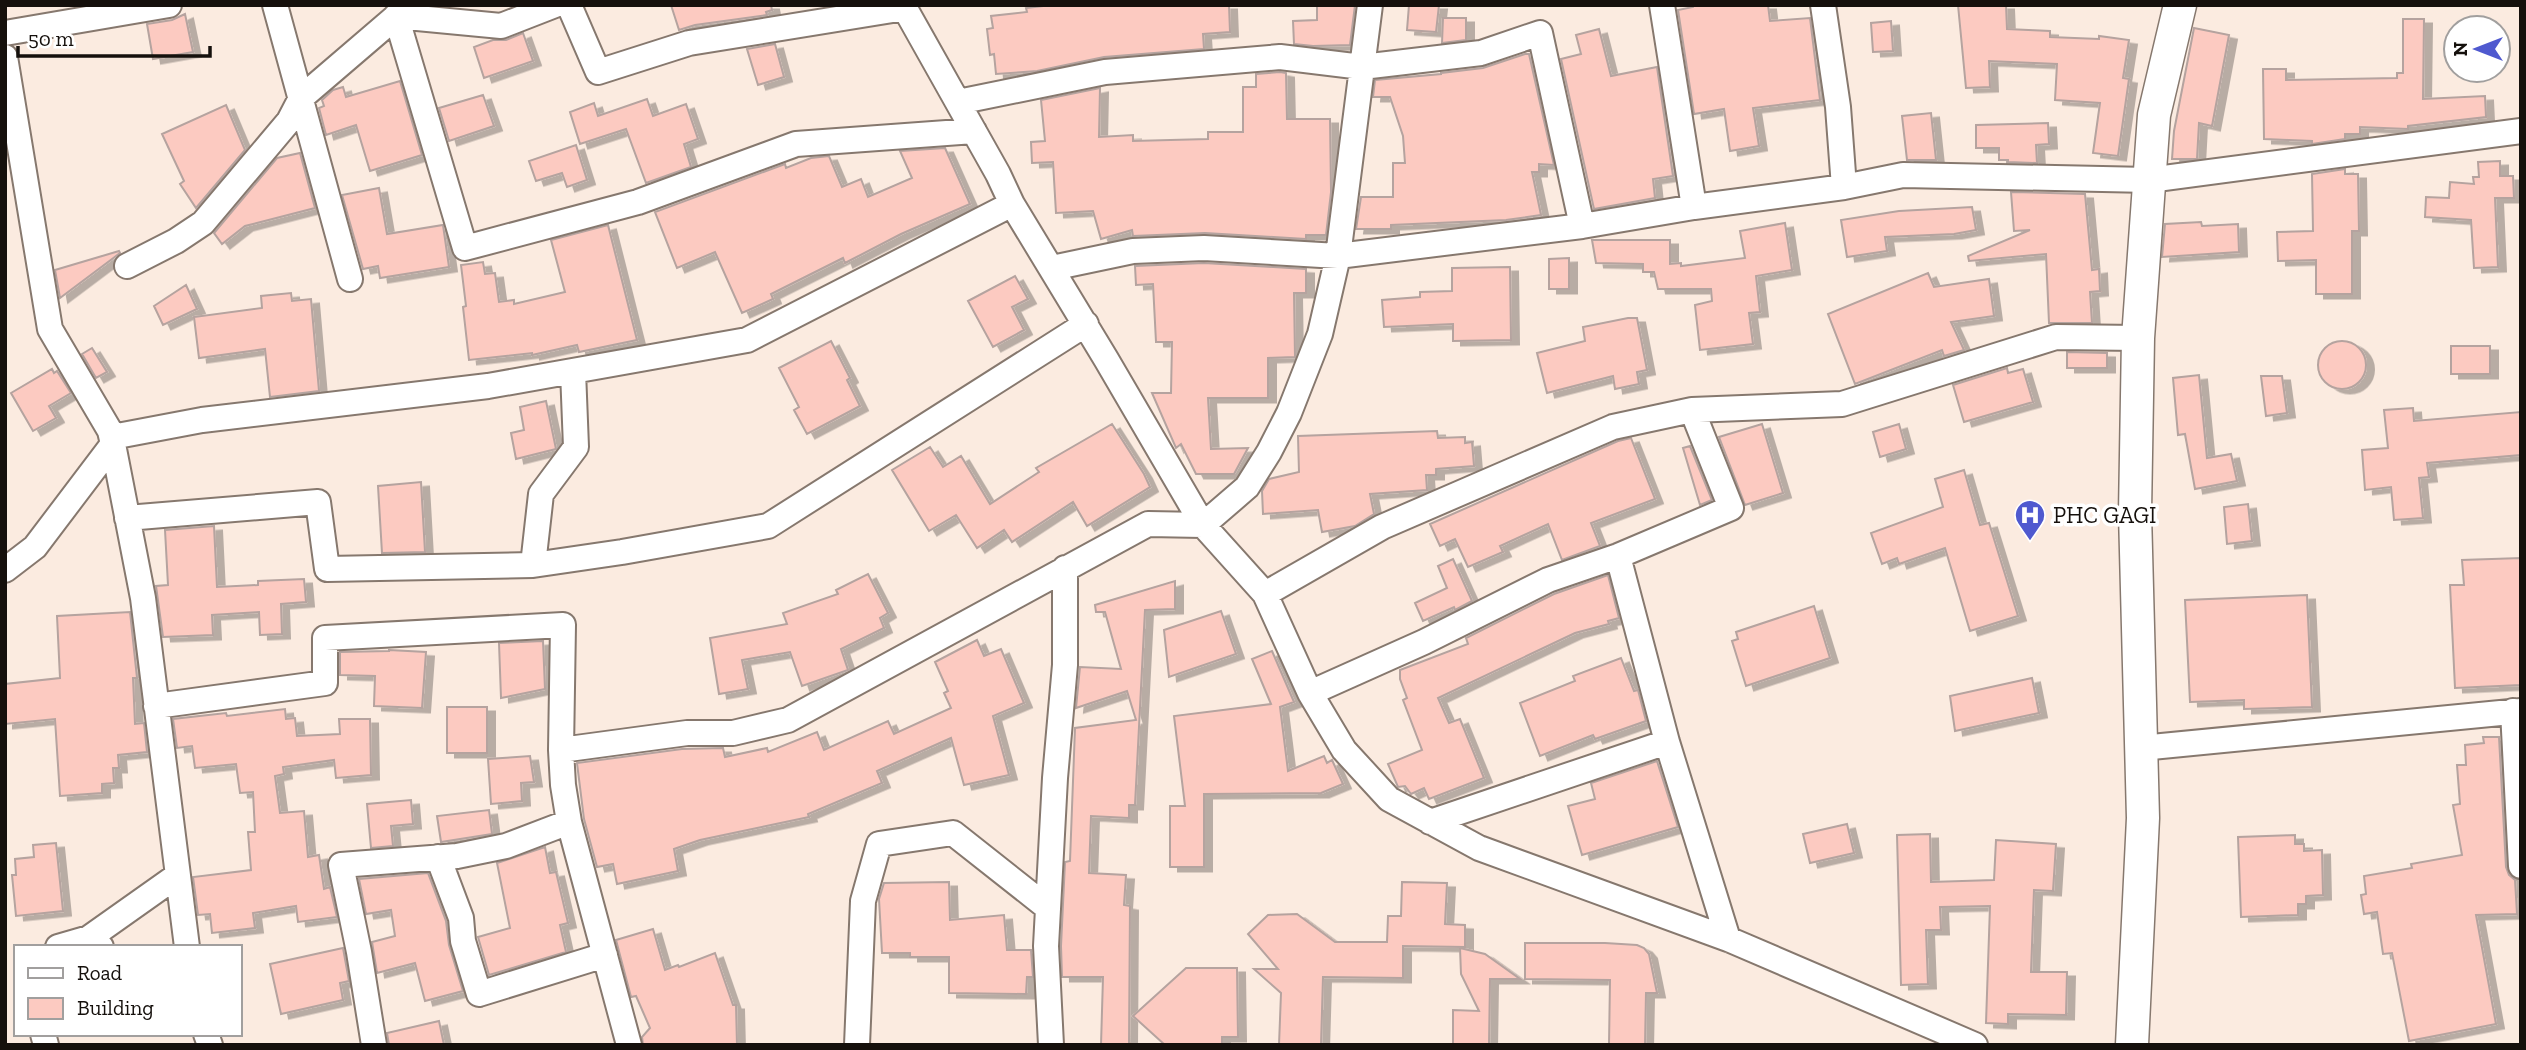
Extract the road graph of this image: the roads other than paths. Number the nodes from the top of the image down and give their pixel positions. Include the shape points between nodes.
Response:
1 (169, 5) edge
2 (275, 5) edge
3 (555, 5) edge
4 (569, 5) edge
5 (1370, 5) edge
6 (1662, 5) edge
7 (1823, 5) edge
8 (2180, 5) edge
9 (904, 6) edge
10 (402, 11) edge
11 (5, 33) edge
12 (5, 57) edge
13 (1362, 67) junction
14 (6, 72) edge
15 (301, 98) junction
16 (958, 103) junction
17 (974, 131) junction
18 (2521, 131) edge
19 (2149, 180) junction
20 (1844, 187) junction
21 (1012, 204) junction
22 (1694, 207) junction
23 (1582, 226) junction
24 (1338, 256) junction
25 (127, 265) dead end
26 (1052, 268) junction
27 (350, 279) dead end
28 (1086, 324) junction
29 (2138, 338) junction
30 (573, 371) junction
31 (1692, 410) junction
32 (112, 440) junction
33 (127, 518) junction
34 (1203, 525) junction
35 (1618, 556) junction
36 (533, 565) junction
37 (1065, 568) junction
38 (5, 570) edge
39 (1265, 594) junction
40 (1310, 693) junction
41 (156, 706) junction
42 (2517, 711) edge
43 (1667, 742) junction
44 (2141, 748) junction
45 (561, 750) junction
46 (1430, 821) junction
47 (569, 822) junction
48 (438, 858) junction
49 (2521, 866) edge
50 (178, 875) junction
51 (1048, 908) junction
52 (1728, 939) junction
53 (95, 942) edge
54 (73, 945) edge
55 (187, 945) edge
56 (605, 955) junction
57 (374, 1045) edge
58 (629, 1045) edge
59 (857, 1045) edge
60 (1051, 1045) edge
61 (1975, 1045) edge
62 (2132, 1045) edge

1 - 11 street
2 - 15 street
3 - 10 street via 500,26
4 - 9 street via 598,72 689,43
5 - 13 street
6 - 22 street
7 - 20 street
8 - 19 street via 2154,115
9 - 16 street
10 - 15 street
10 - 17 street via 465,248 638,202 796,144
12 - 14 street
13 - 16 street via 1280,57 1105,72
13 - 23 street via 1481,53 1540,33
13 - 24 street
14 - 32 street via 50,330
15 - 25 street via 289,121 203,223
15 - 27 street
16 - 17 street
17 - 21 street
18 - 19 street
19 - 20 street via 1903,175
19 - 29 street
20 - 22 street
21 - 26 street
21 - 30 street via 747,340
22 - 23 street
23 - 24 street
24 - 26 street via 1204,248 1133,251
24 - 34 street via 1320,334 1289,413 1247,487
26 - 28 street
28 - 34 street
28 - 36 street via 768,526
29 - 31 street via 2056,337 1842,404
29 - 44 street via 2135,513
30 - 32 street via 488,386 202,420
30 - 36 street via 576,447 541,494
31 - 35 street via 1731,508
31 - 39 street via 1613,427 1382,527
32 - 33 street
32 - 38 street via 35,547
33 - 36 street via 318,502 327,569
33 - 41 street via 143,598
34 - 37 street via 1148,524
34 - 39 street
35 - 40 street via 1548,580
35 - 43 street
37 - 45 street via 788,719 733,733 687,733
37 - 51 street via 1065,665
39 - 40 street
40 - 46 street via 1344,750 1389,799
41 - 45 street via 325,683 325,638 563,625
41 - 50 street
42 - 44 street
42 - 49 street
43 - 46 street
43 - 52 street
44 - 62 street via 2143,818
45 - 47 street
46 - 52 street via 1479,848
47 - 48 street via 506,846
47 - 56 street
48 - 56 street via 461,918 479,994
48 - 57 street via 341,865
50 - 53 street
50 - 55 street
51 - 59 street via 953,833 879,844 863,901
51 - 60 street
52 - 61 street
53 - 54 street
56 - 58 street

